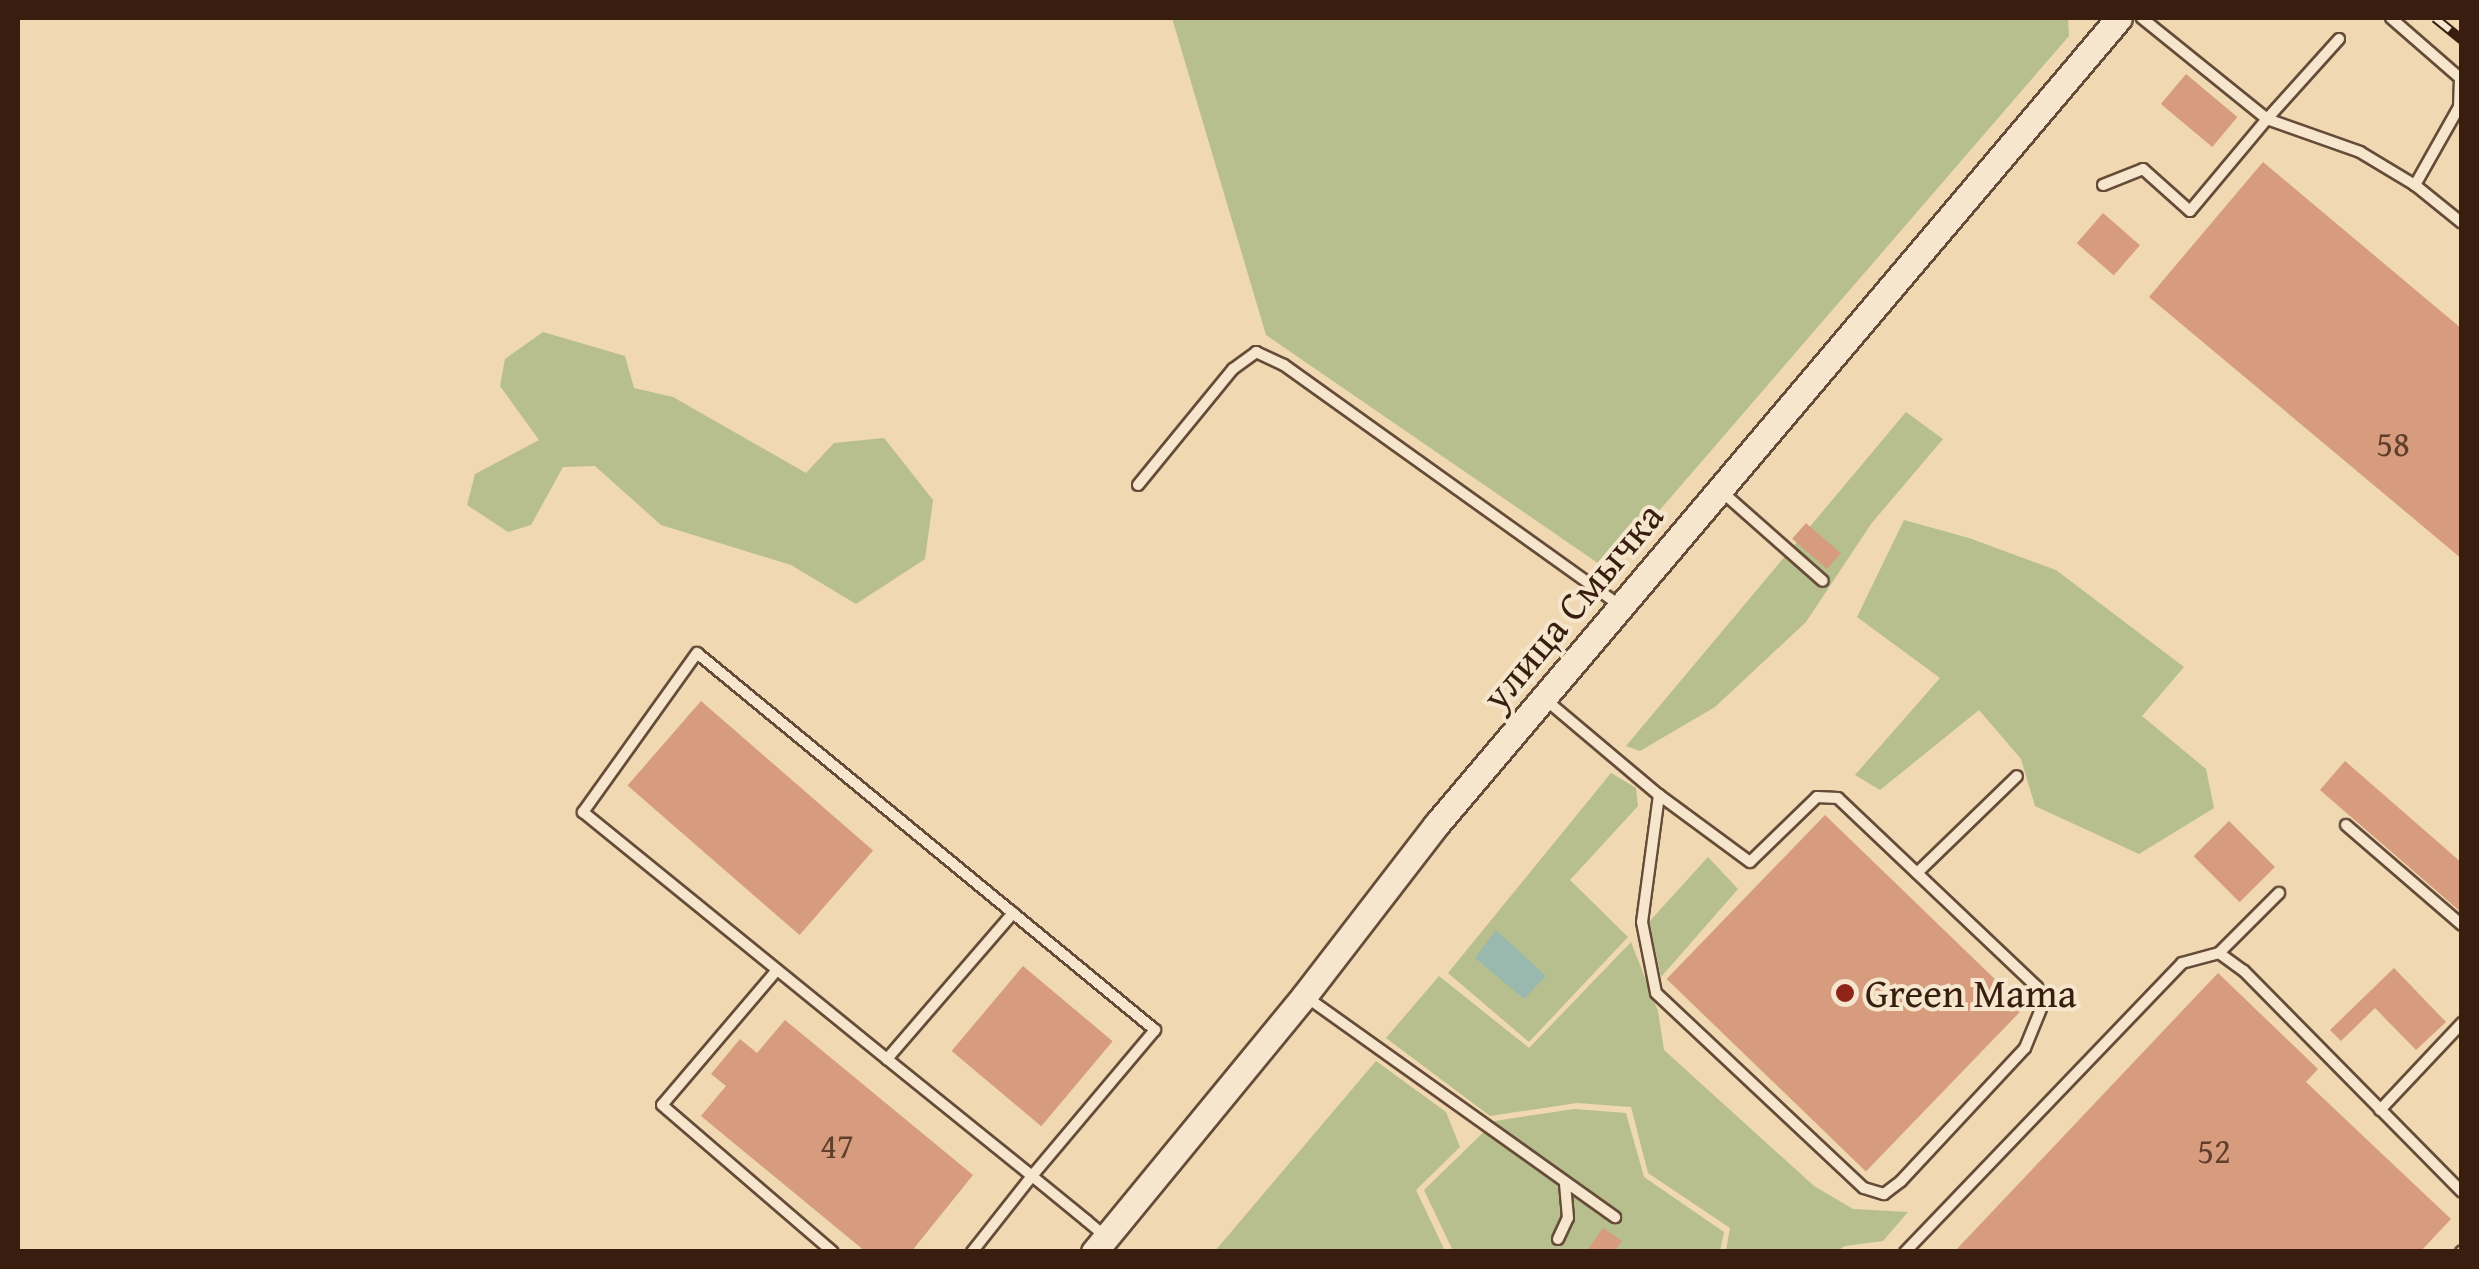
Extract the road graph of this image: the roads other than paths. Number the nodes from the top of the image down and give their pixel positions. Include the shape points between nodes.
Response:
1 (2118, 18) edge
2 (2142, 18) edge
3 (2391, 18) edge
4 (2338, 39) dead end
5 (2267, 119) junction
6 (2103, 185) dead end
7 (2415, 185) junction
8 (2462, 223) edge
9 (1138, 485) dead end
10 (1719, 490) junction
11 (1823, 581) dead end
12 (1620, 606) junction
13 (1543, 698) junction
14 (2017, 776) dead end
15 (1659, 796) junction
16 (2346, 825) dead end
17 (1917, 873) junction
18 (2279, 894) dead end
19 (1013, 914) junction
20 (2462, 925) edge
21 (2219, 954) junction
22 (778, 970) junction
23 (1304, 995) junction
24 (2462, 1024) edge
25 (888, 1060) junction
26 (2380, 1110) junction
27 (1032, 1176) junction
28 (1564, 1181) junction
29 (2462, 1192) edge
30 (1615, 1218) dead end
31 (1558, 1239) dead end
32 (1100, 1244) edge
33 (833, 1252) edge
34 (972, 1252) edge
35 (1905, 1252) edge

1 - 10 street, улица Смычка
2 - 5 lane
3 - 7 lane via 2460,78 2459,107
4 - 5 lane
5 - 6 lane via 2190,212 2143,169
5 - 7 lane via 2360,152
7 - 8 lane
9 - 12 lane via 1232,369 1256,352
10 - 11 lane
10 - 12 street, улица Смычка
12 - 13 street, улица Смычка
13 - 15 lane
13 - 23 street, улица Смычка
14 - 17 lane
15 - 17 lane via 1750,862 1817,797 1838,798
15 - 17 lane via 1642,922 1656,993 1864,1188 1884,1194 2025,1048 2042,1004 2037,987
16 - 20 lane
18 - 21 lane
19 - 22 lane via 697,653 582,812
19 - 25 lane
19 - 27 lane via 1155,1030
21 - 26 lane via 2244,971
21 - 35 lane via 2182,963
22 - 25 lane
22 - 33 lane via 662,1106
23 - 28 lane
23 - 32 street, улица Смычка
24 - 26 lane
25 - 27 lane
26 - 29 lane
27 - 32 lane
27 - 34 lane
28 - 30 lane
28 - 31 lane via 1568,1218

